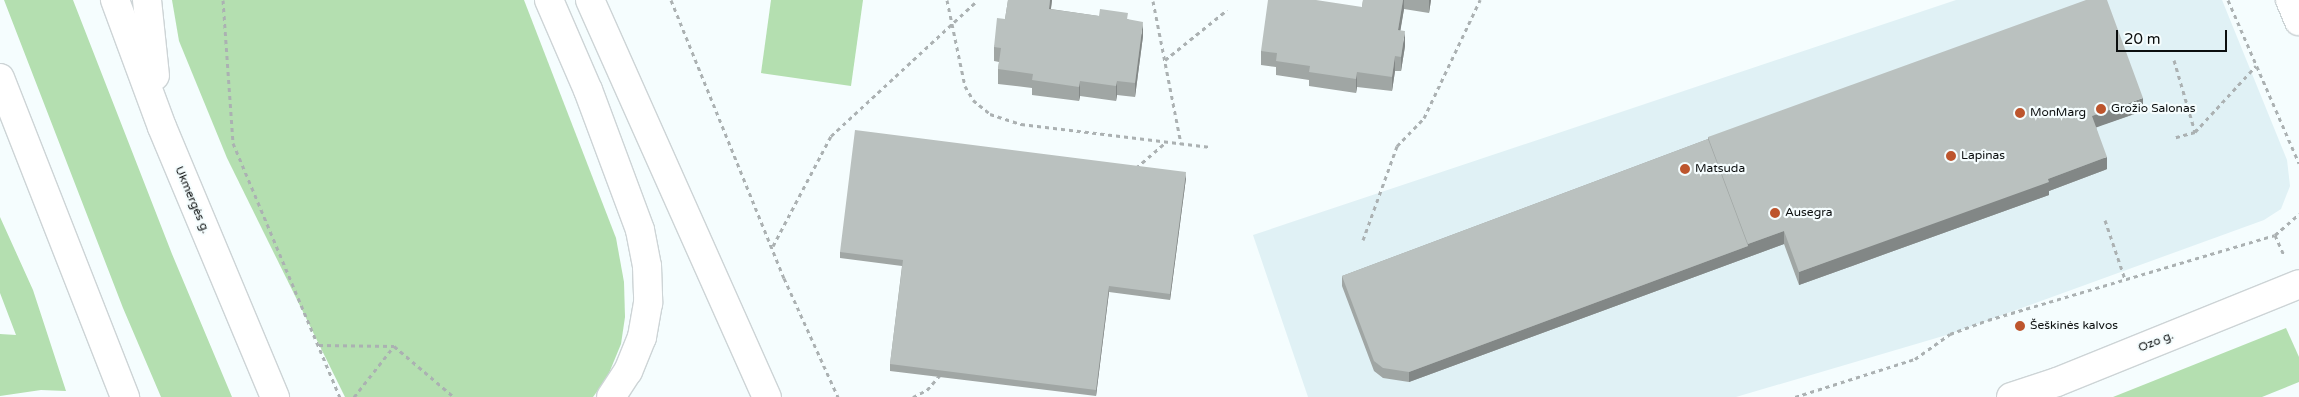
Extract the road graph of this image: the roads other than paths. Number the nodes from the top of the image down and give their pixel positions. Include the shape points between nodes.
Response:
1 (116, 0) edge
2 (147, 0) edge
3 (548, 0) edge
4 (590, 0) edge
5 (2290, 0) edge
6 (2299, 21) edge
7 (0, 78) edge
8 (162, 127) junction
9 (2299, 284) edge
10 (126, 397) edge
11 (275, 397) edge
12 (611, 397) edge
13 (766, 397) edge
14 (2011, 397) edge

1 - 8 main road, Ukmergės g.
2 - 8 main road
3 - 12 main road via 588,90 640,230 647,266 648,303 642,337 628,371
4 - 13 main road
5 - 6 main road
7 - 10 main road
8 - 11 main road, Ukmergės g.
9 - 14 main road, Ozo g. via 2057,382

